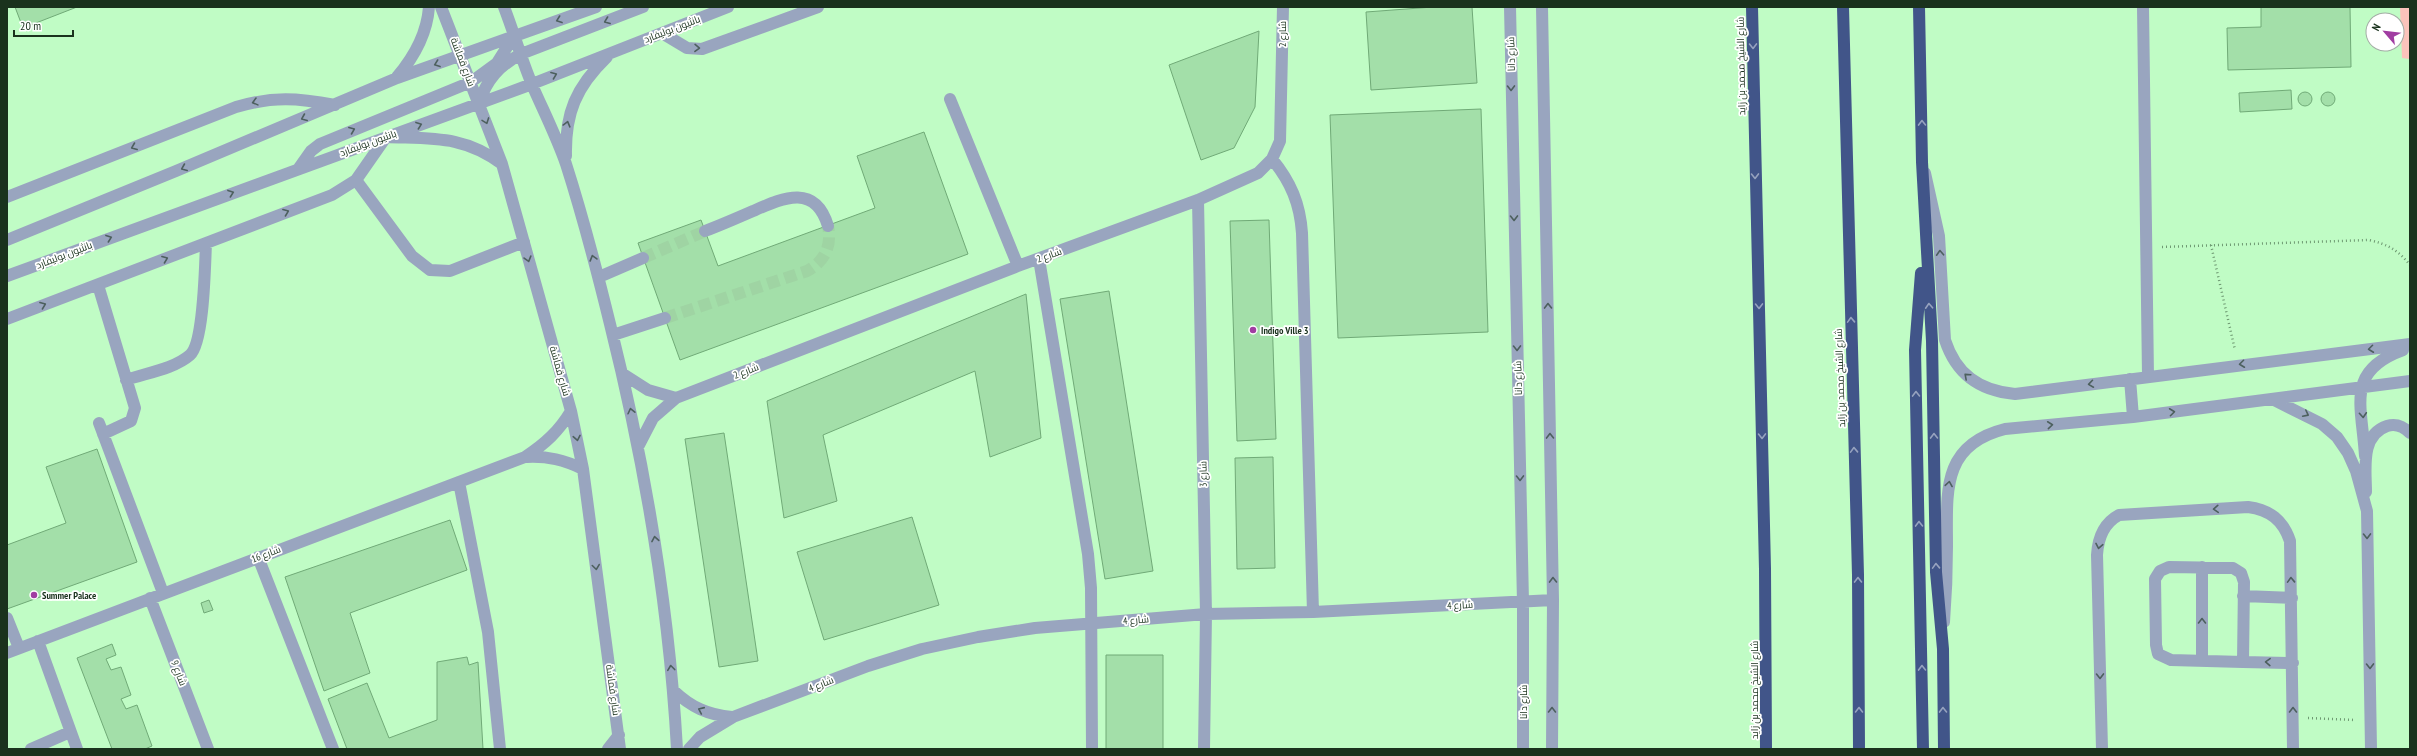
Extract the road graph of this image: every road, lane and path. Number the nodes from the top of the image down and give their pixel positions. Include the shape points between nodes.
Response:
1 (430, 7) edge
2 (441, 7) edge
3 (504, 7) edge
4 (596, 7) edge
5 (643, 7) edge
6 (728, 7) edge
7 (818, 7) edge
8 (1283, 7) edge
9 (1510, 7) edge
10 (1542, 7) edge
11 (1752, 7) edge
12 (1843, 7) edge
13 (1919, 7) edge
14 (2143, 7) edge
15 (662, 33) junction
16 (514, 36) junction
17 (612, 52) junction
18 (521, 54) junction
19 (460, 55) junction
20 (397, 78) junction
21 (471, 82) junction
22 (532, 84) junction
23 (950, 99) dead end
24 (479, 103) junction
25 (335, 105) junction
26 (386, 137) junction
27 (1272, 159) junction
28 (1922, 162) junction
29 (566, 163) junction
30 (502, 164) junction
31 (299, 168) junction
32 (356, 180) junction
33 (7, 198) edge
34 (1198, 200) junction
35 (828, 226) tunnel mouth
36 (705, 231) tunnel mouth
37 (1925, 232) junction
38 (7, 240) edge
39 (524, 242) junction
40 (206, 243) junction
41 (2211, 245) junction
42 (2147, 248) junction
43 (643, 258) tunnel mouth
44 (1039, 259) junction
45 (2410, 265) edge
46 (1018, 266) junction
47 (7, 276) edge
48 (599, 277) junction
49 (98, 285) junction
50 (665, 318) tunnel mouth
51 (7, 319) edge
52 (613, 335) junction
53 (2410, 346) edge
54 (2239, 364) junction
55 (623, 374) junction
56 (2148, 376) junction
57 (2130, 379) junction
58 (126, 380) junction
59 (2410, 381) edge
60 (2361, 387) junction
61 (676, 398) junction
62 (2270, 399) junction
63 (572, 411) junction
64 (2133, 417) junction
65 (2410, 433) edge
66 (639, 445) junction
67 (2365, 456) junction
68 (525, 457) junction
69 (583, 469) junction
70 (459, 482) junction
71 (2367, 511) junction
72 (258, 557) junction
73 (2202, 567) junction
74 (163, 593) junction
75 (2243, 596) junction
76 (150, 598) junction
77 (2292, 598) junction
78 (1553, 600) junction
79 (1523, 602) junction
80 (1313, 612) junction
81 (1206, 614) junction
82 (7, 618) edge
83 (1092, 624) junction
84 (38, 641) junction
85 (19, 648) junction
86 (1943, 649) junction
87 (7, 653) edge
88 (2202, 660) junction
89 (2243, 662) junction
90 (2293, 663) junction
91 (674, 691) junction
92 (734, 717) junction
93 (2293, 717) junction
94 (2371, 720) junction
95 (70, 732) junction
96 (619, 735) junction
97 (31, 749) edge
98 (77, 749) edge
99 (208, 749) edge
100 (333, 749) edge
101 (500, 749) edge
102 (608, 749) edge
103 (620, 749) edge
104 (677, 749) edge
105 (689, 749) edge
106 (1092, 749) edge
107 (1204, 749) edge
108 (1522, 749) edge
109 (1552, 749) edge
110 (1766, 749) edge
111 (1859, 749) edge
112 (1923, 749) edge
113 (1944, 749) edge
114 (2102, 749) edge
115 (2294, 749) edge
116 (2372, 749) edge

1 - 20 street via 422,38 412,60
2 - 19 street, شارع قماشة
3 - 16 street
4 -> 16 street
5 -> 18 street
6 - 15 street, بانثيون بوليفارد
15 -> 7 street via 687,48 702,49
8 - 27 street, شارع 2 via 1282,122 1280,141
9 -> 79 street, شارع دانا
78 -> 10 street
11 -> 110 highway, شارع الشيخ محمد بن زايد via 1765,569
111 -> 12 highway, شارع الشيخ محمد بن زايد via 1858,575
28 -> 13 highway
14 - 42 street
15 - 17 street, بانثيون بوليفارد
16 - 18 street
16 - 19 street
16 - 21 street via 497,63
22 -> 17 street, بانثيون بوليفارد
29 -> 17 street via 565,132 573,101 589,74
18 - 22 street
18 - 24 street via 506,62 494,73
19 -> 20 street
19 - 21 street, شارع قماشة
20 - 25 street
21 - 24 street, شارع قماشة
31 -> 21 street via 311,151 320,144
22 - 24 street, بانثيون بوليفارد
22 - 29 street
23 - 46 street
26 -> 24 street, بانثيون بوليفارد
24 -> 30 street, شارع قماشة
25 -> 33 street via 284,98 260,100 236,107
25 -> 38 street
26 - 30 street via 466,143
26 - 31 street, بانثيون بوليفارد
26 - 32 street
27 - 34 street, شارع 2 via 1258,173
27 - 80 street via 1285,175 1294,193 1302,233
28 - 37 highway
57 -> 28 street via 2014,394 1983,387 1958,368 1945,340 1939,236 1935,208
48 -> 29 street
30 - 39 street, شارع قماشة
47 -> 31 street, بانثيون بوليفارد
32 - 39 street via 412,256 430,270 450,271
40 -> 32 street via 332,195
34 - 44 street, شارع 2
34 - 81 street, شارع 3
35 - 36 street via 817,205 796,196 781,199
86 -> 37 highway via 1936,572 1932,340
112 -> 37 highway via 1915,350
39 -> 63 street, شارع قماشة
49 -> 40 street
40 - 58 street via 200,335 191,355
41 - 42 path
41 - 45 path via 2369,240 2386,244 2401,254
41 - 54 path
42 - 56 street
43 - 48 street
44 - 46 street, شارع 2
44 - 83 street via 1088,554
46 - 61 street, شارع 2
48 - 52 street
51 -> 49 street
49 - 58 street
50 - 52 street
52 - 55 street
53 -> 54 street
53 - 60 street via 2376,363 2366,374
54 - 56 street
55 - 61 street via 648,390
66 -> 55 street
56 - 57 street
57 - 64 street
58 - 74 street via 135,408 131,421 101,428
59 - 60 street
60 - 62 street
60 -> 67 street
61 - 66 street, شارع 2 via 653,418
64 -> 62 street
62 -> 71 street via 2305,414 2337,437 2356,471
63 - 68 street, شارع 16 via 560,430 544,445
63 -> 69 street, شارع قماشة
86 -> 64 street via 1947,575 1947,492 1956,463 1965,450 1976,440 2005,429
65 - 67 street via 2397,425 2382,428 2370,439
91 -> 66 street via 659,564
67 - 71 street
68 - 69 street, شارع 16 via 545,456
68 - 70 street, شارع 16
69 -> 96 street, شارع قماشة
70 - 72 street, شارع 16
70 - 101 street via 488,632
71 -> 94 street
72 - 74 street, شارع 16
72 - 100 street
73 - 75 street via 2238,570 2243,577
88 -> 73 street
73 - 88 street via 2164,568 2157,575 2154,584 2158,654 2166,659
74 - 76 street, شارع 16
75 - 77 street
75 - 89 street
76 - 84 street, شارع 16
76 - 99 street, شارع 9
77 - 90 street
77 -> 114 street via 2290,541 2286,528 2270,513 2248,507 2119,515 2112,518 2101,536 2097,555
78 - 79 street, شارع 4
109 -> 78 street
79 - 80 street, شارع 4
79 - 108 street, شارع دانا
80 - 81 street, شارع 4
81 - 83 street, شارع 4
81 - 107 street, شارع 3
82 - 85 street
83 - 92 street, شارع 4 via 1028,629 922,649 868,666
83 - 106 street
84 - 85 street, شارع 16
84 - 95 street
85 - 87 street, شارع 16
113 -> 86 highway
88 - 89 street
90 -> 89 street
93 -> 90 street
92 -> 91 street, شارع 4 via 717,716 701,710 686,702
91 - 104 street
92 - 105 street, شارع 4 via 700,737
93 - 94 path
93 - 115 street
94 - 116 street
95 - 97 street
95 - 98 street
96 - 102 street
96 - 103 street, شارع قماشة

